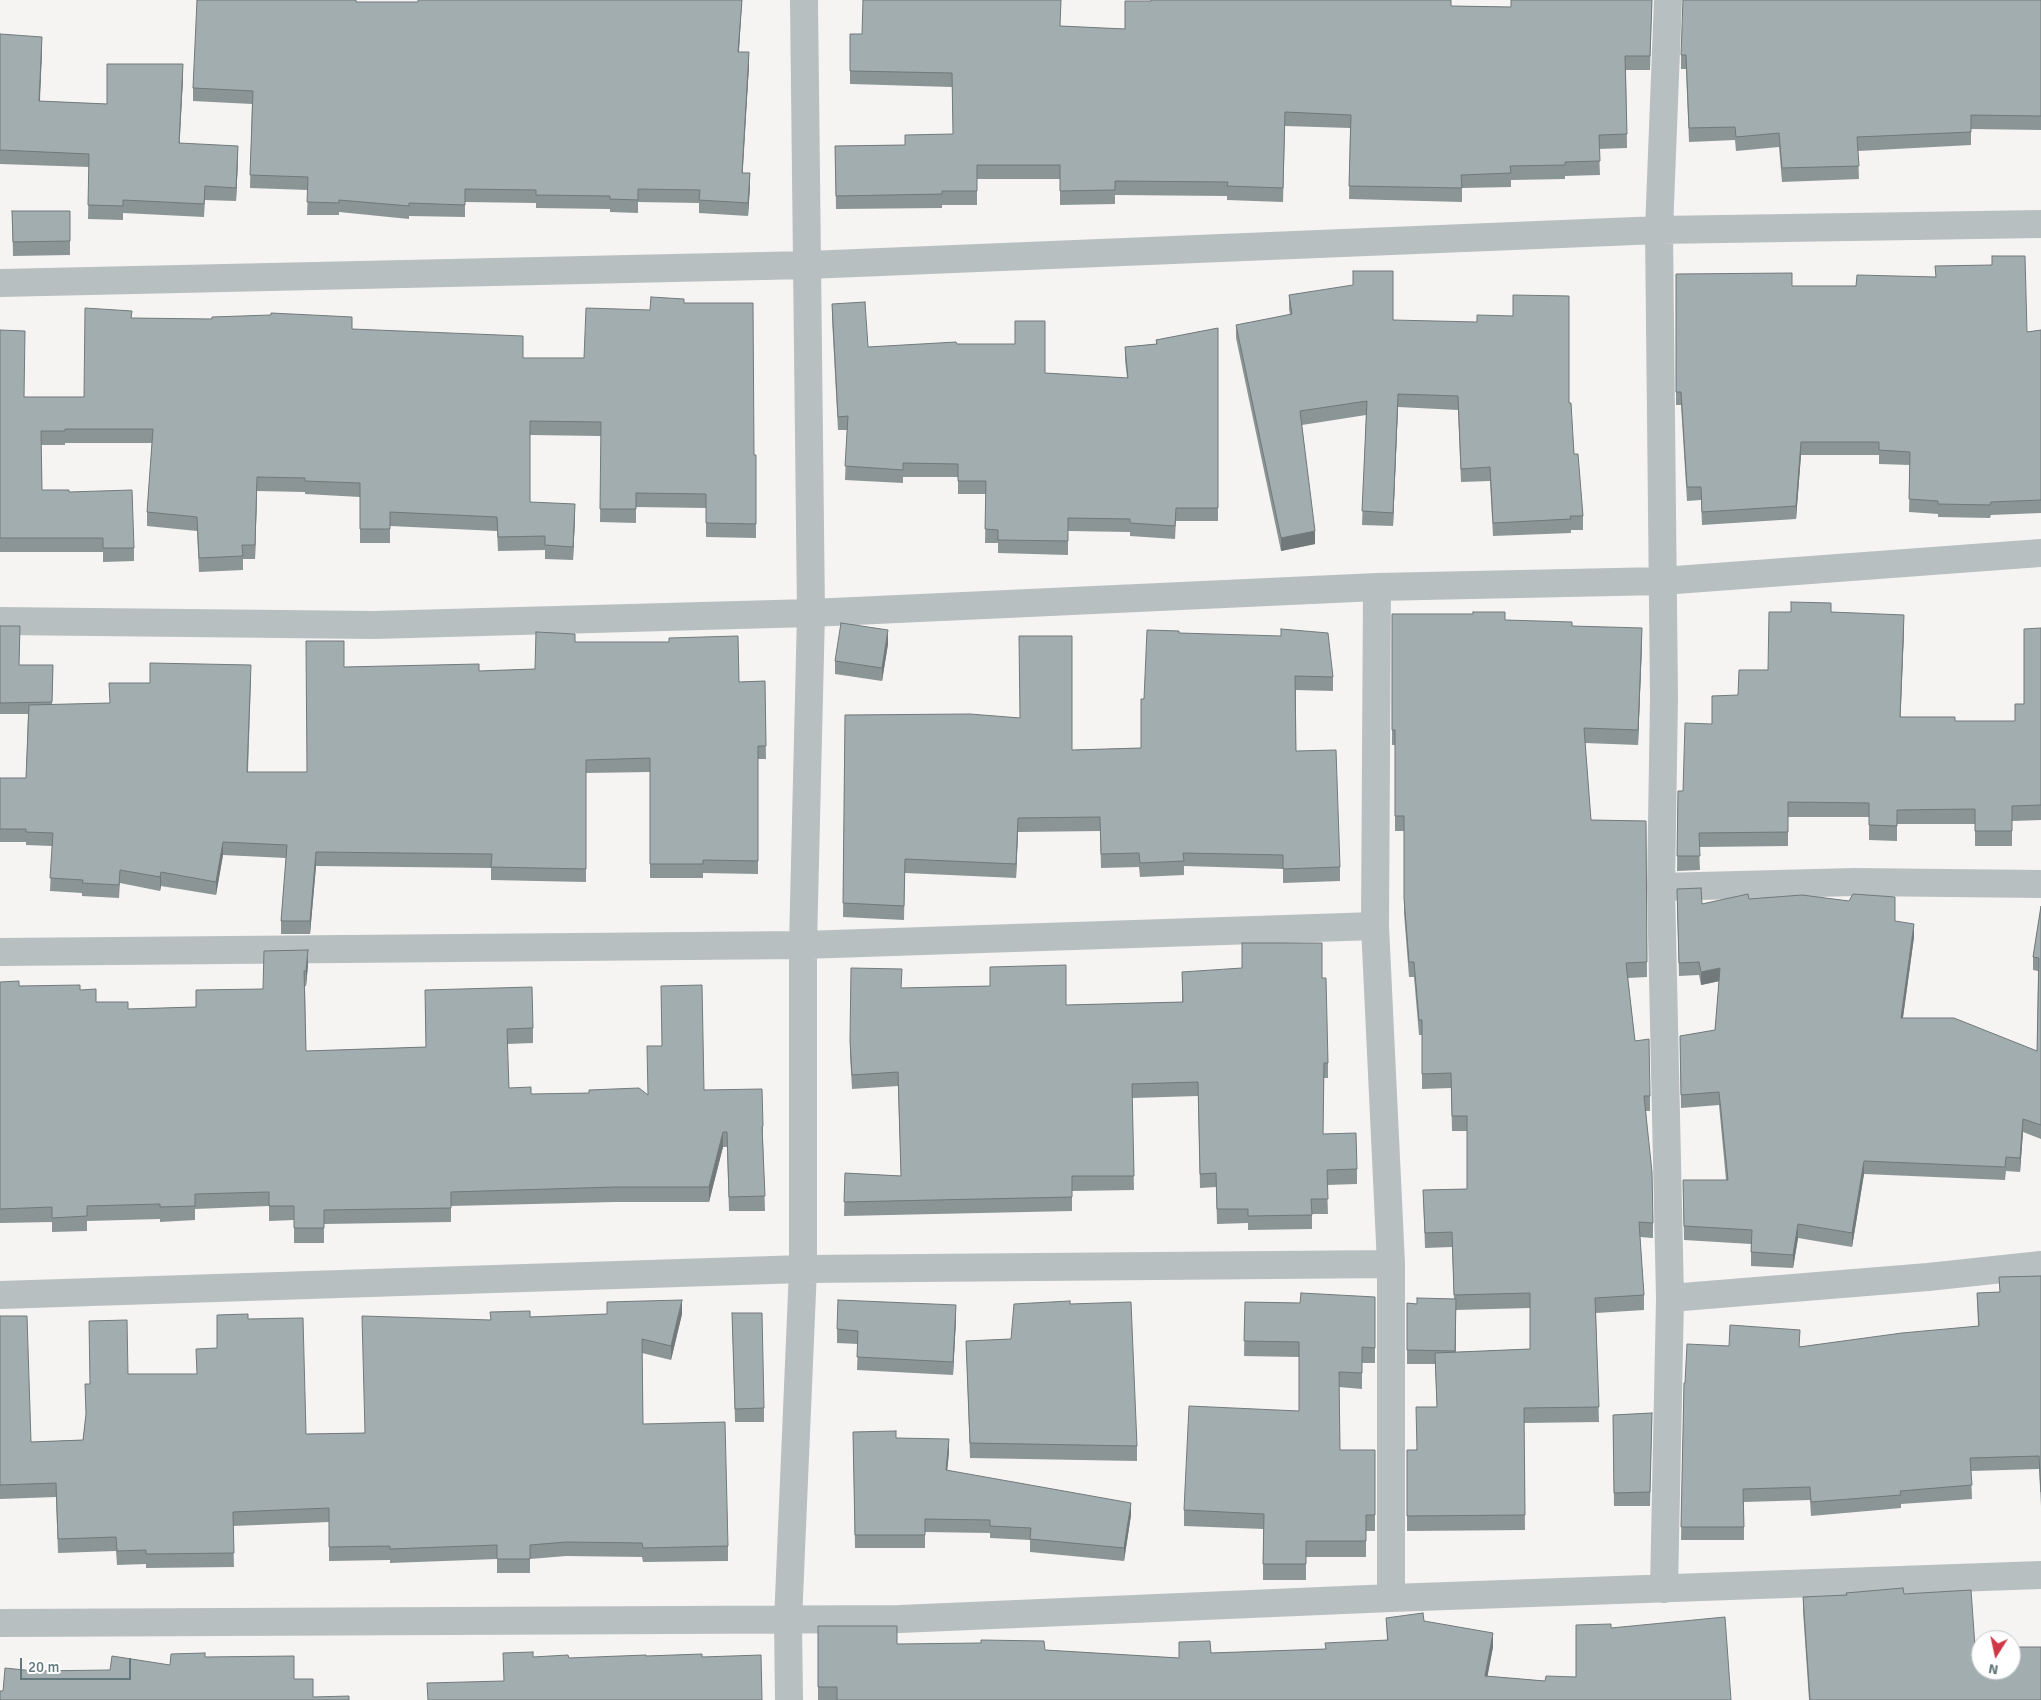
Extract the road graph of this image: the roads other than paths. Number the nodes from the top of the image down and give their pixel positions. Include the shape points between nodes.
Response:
1 (804, 0) edge
2 (1668, 0) edge
3 (2041, 224) edge
4 (1659, 230) junction
5 (808, 265) junction
6 (0, 283) edge
7 (2041, 554) edge
8 (1662, 581) junction
9 (1377, 587) junction
10 (811, 613) junction
11 (0, 620) edge
12 (2041, 884) edge
13 (1662, 886) junction
14 (1375, 926) junction
15 (803, 946) junction
16 (0, 952) edge
17 (1391, 1264) junction
18 (2041, 1265) edge
19 (804, 1269) junction
20 (0, 1295) edge
21 (1670, 1298) junction
22 (2041, 1575) edge
23 (1664, 1589) junction
24 (1391, 1598) junction
25 (788, 1621) junction
26 (0, 1623) edge
27 (789, 1700) edge

1 - 5 street
2 - 4 street
3 - 4 street
4 - 5 street
4 - 8 street
5 - 6 street
5 - 10 street
7 - 8 street
8 - 9 street
8 - 13 street
9 - 10 street
9 - 14 street
10 - 11 street via 374,625
10 - 15 street
12 - 13 street via 1854,882
13 - 21 street
14 - 15 street
14 - 17 street
15 - 16 street
15 - 19 street
17 - 19 street
17 - 24 street
18 - 21 street
19 - 20 street
19 - 25 street
21 - 23 street
22 - 23 street
23 - 24 street
24 - 25 street
25 - 26 street
25 - 27 street

